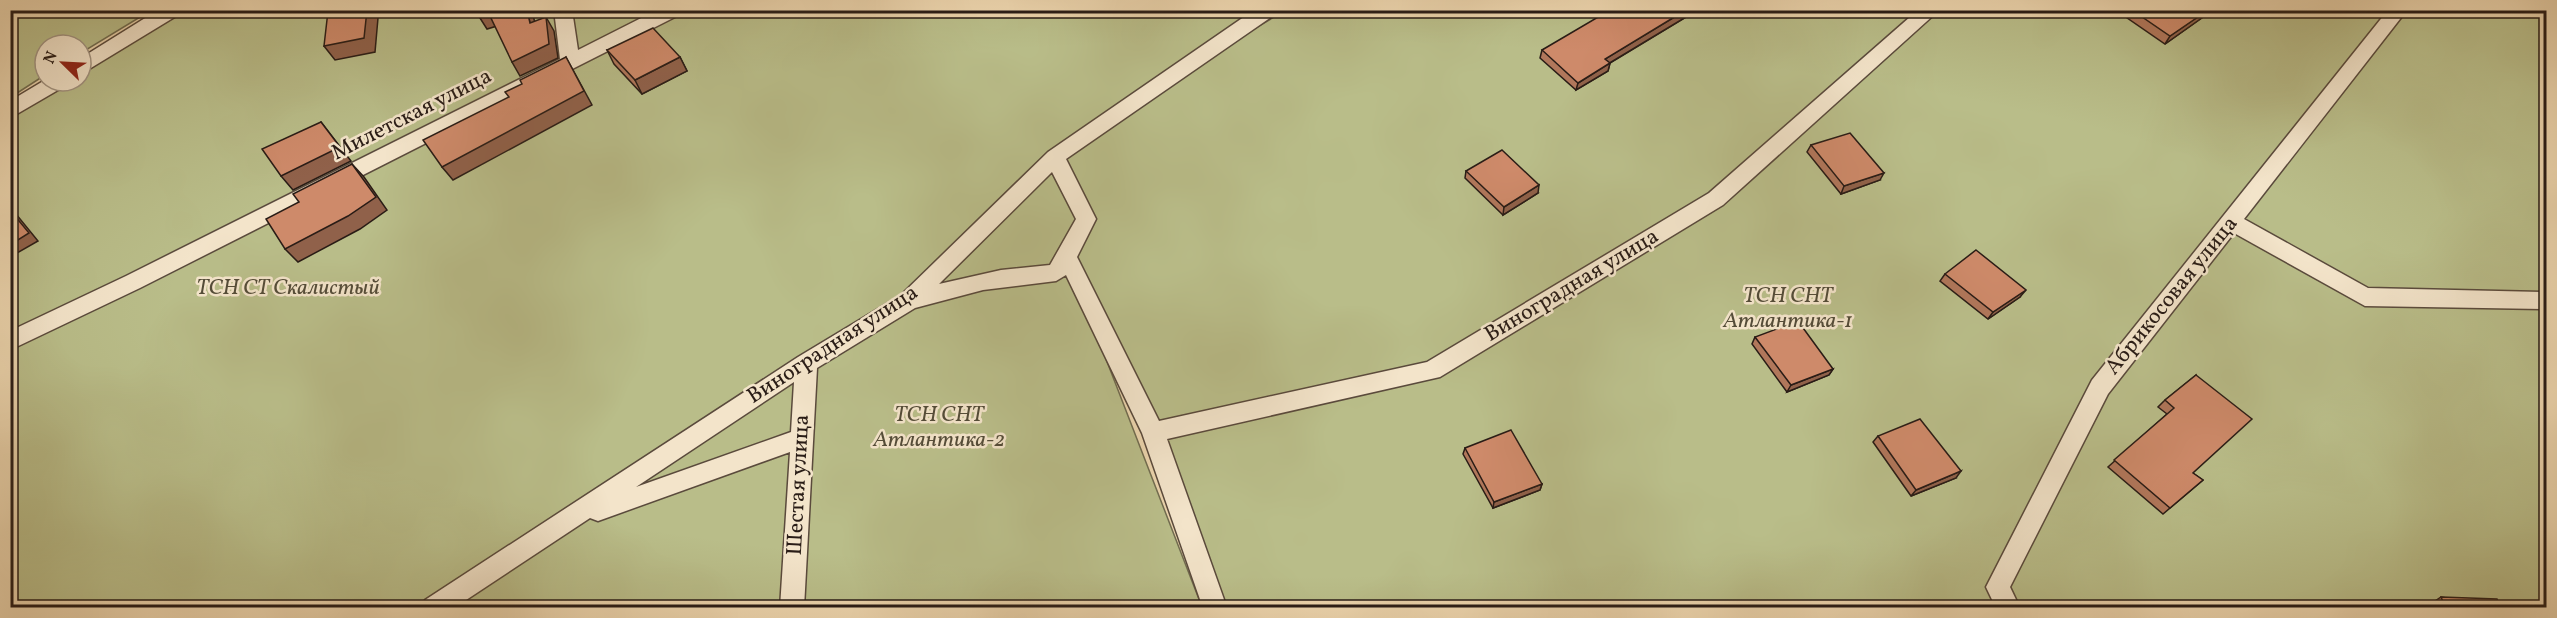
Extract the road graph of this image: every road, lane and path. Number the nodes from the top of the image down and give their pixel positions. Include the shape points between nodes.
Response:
1 (172, 10) edge
2 (563, 10) edge
3 (673, 10) edge
4 (1268, 10) edge
5 (2398, 10) edge
6 (1928, 13) dead end
7 (93, 59) edge
8 (570, 62) junction
9 (39, 93) edge
10 (10, 111) edge
11 (1054, 158) junction
12 (2232, 222) junction
13 (1067, 257) junction
14 (908, 302) junction
15 (2547, 302) edge
16 (10, 341) edge
17 (806, 363) junction
18 (1152, 432) junction
19 (801, 438) junction
20 (566, 522) junction
21 (433, 608) edge
22 (792, 608) edge
23 (1215, 608) edge
24 (2008, 608) edge

1 - 7 lane
2 - 8 lane
3 - 8 lane, Милетская улица
4 - 11 lane, Виноградная улица
5 - 12 lane, Абрикосовая улица
6 - 18 lane, Виноградная улица via 1716,199 1432,370
8 - 16 lane, Милетская улица
9 - 10 lane
11 - 13 lane via 1086,219
11 - 14 lane, Виноградная улица
12 - 15 lane via 2365,297
12 - 24 lane, Абрикосовая улица via 2100,387 1998,587
13 - 14 lane via 1056,273 1006,277
13 - 18 lane
14 - 17 lane, Виноградная улица
17 - 19 lane, Шестая улица
17 - 20 lane, Виноградная улица
18 - 23 lane
19 - 20 lane
19 - 22 lane, Шестая улица
20 - 21 lane, Виноградная улица

